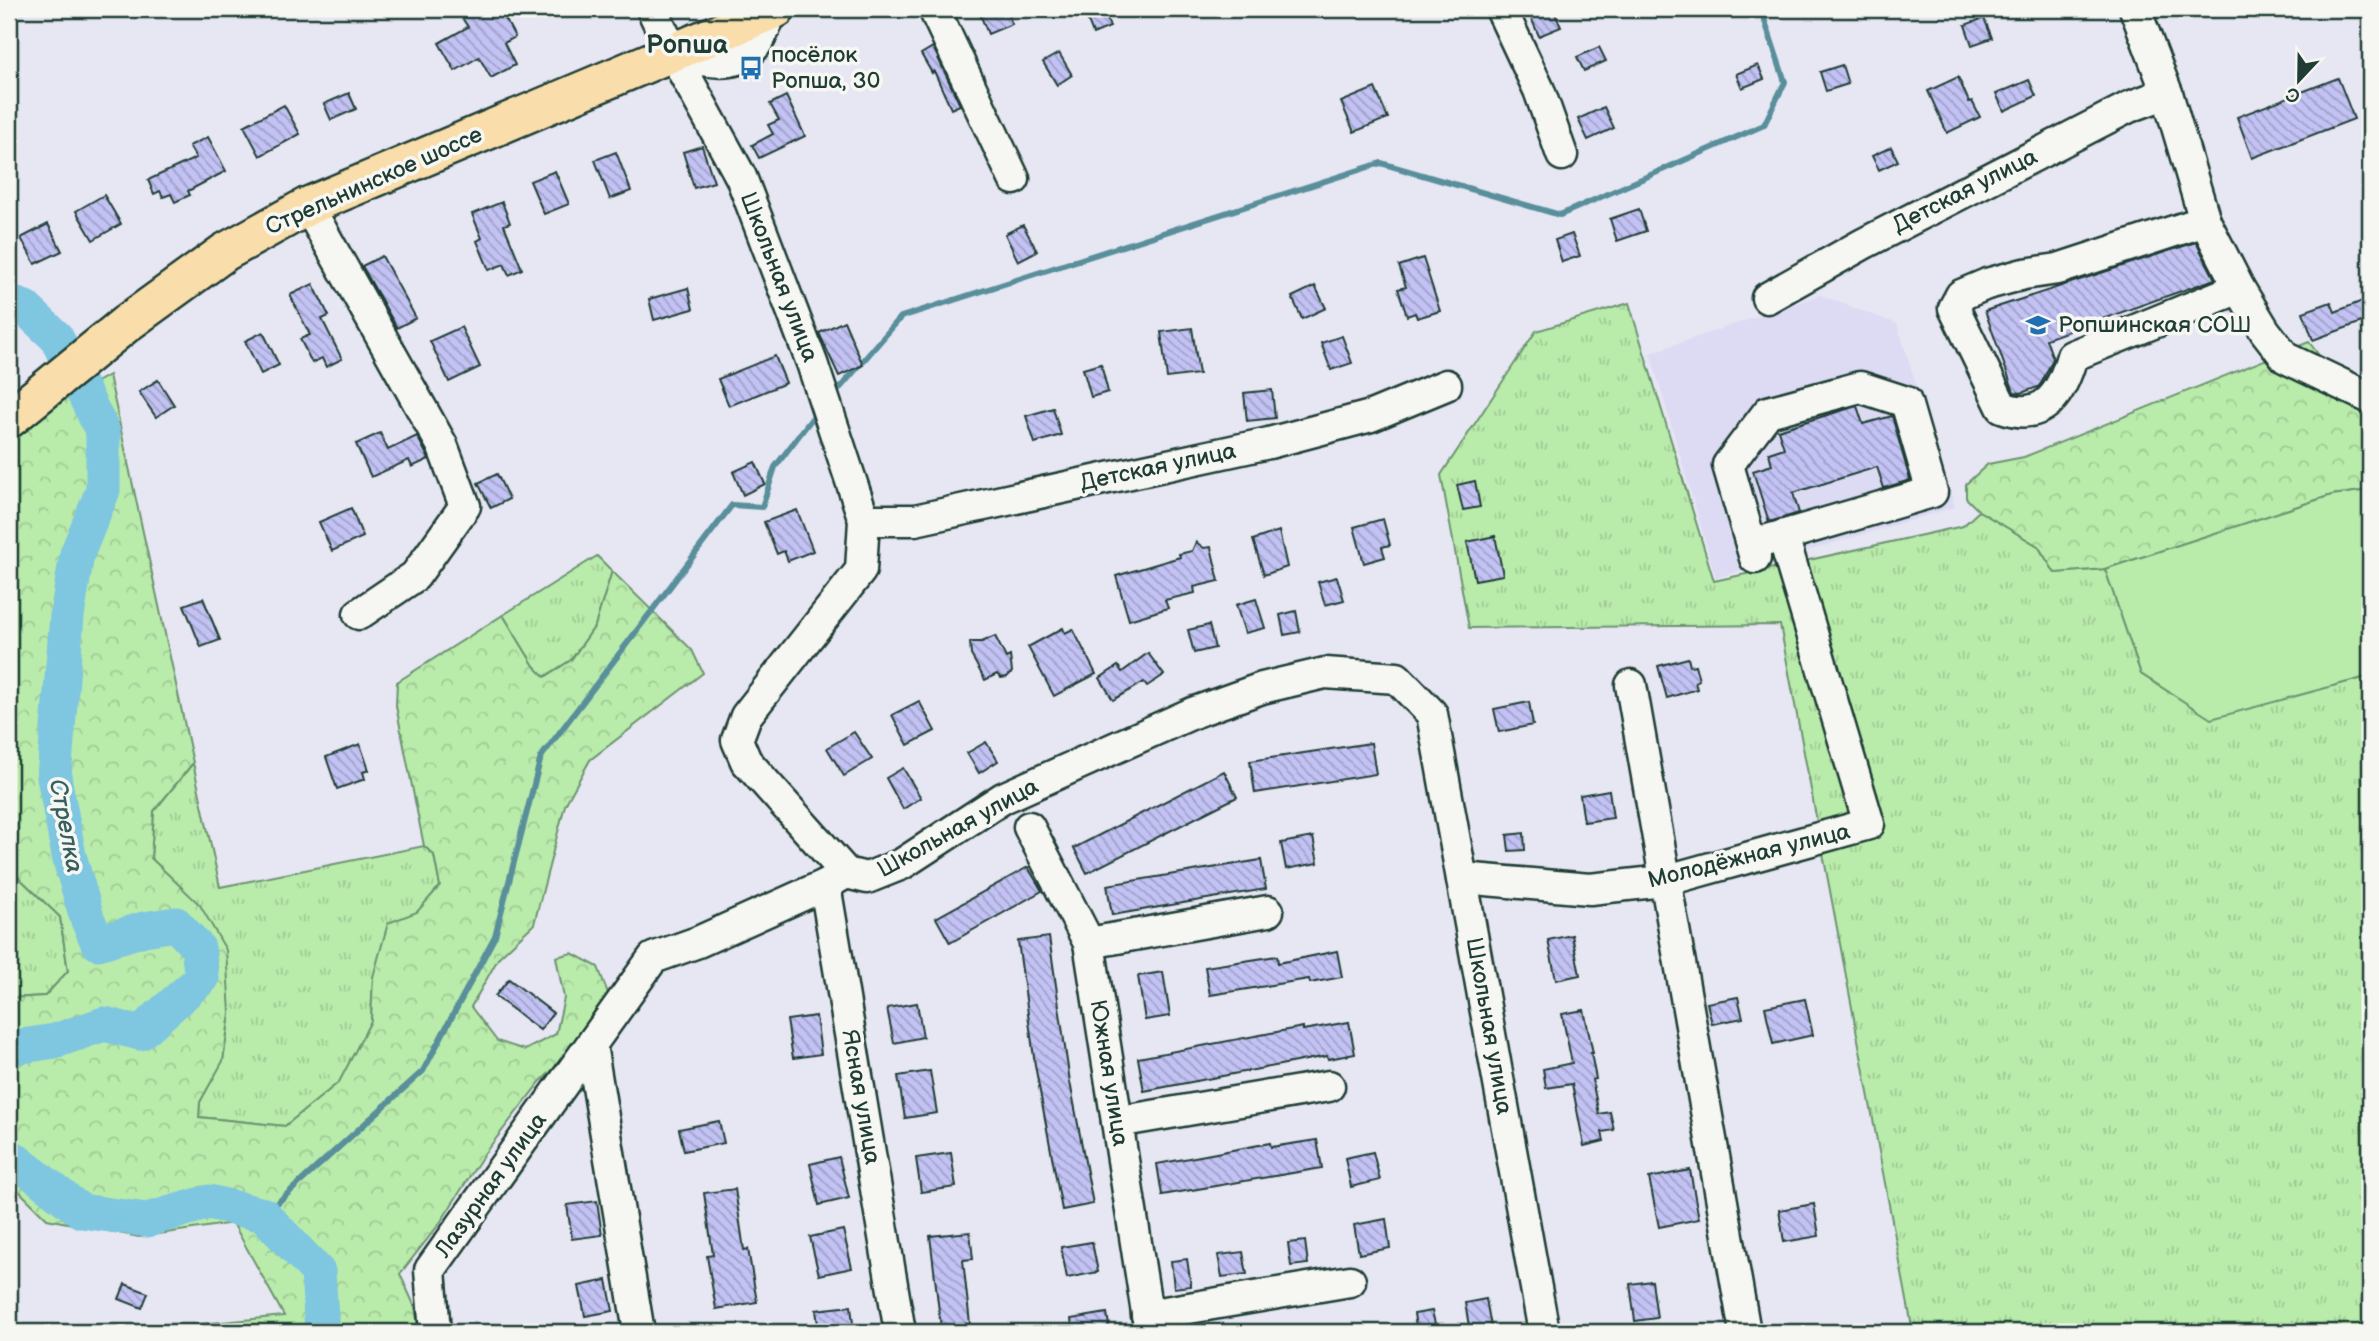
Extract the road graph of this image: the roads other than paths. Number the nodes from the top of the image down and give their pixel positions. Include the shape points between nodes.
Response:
1 (652, 9) edge
2 (934, 9) edge
3 (1501, 9) edge
4 (2135, 9) edge
5 (774, 10) edge
6 (673, 53) junction
7 (2167, 93) junction
8 (1562, 155) dead end
9 (1014, 179) dead end
10 (308, 206) junction
11 (2205, 221) junction
12 (2239, 288) junction
13 (1767, 298) dead end
14 (1446, 385) dead end
15 (2370, 398) edge
16 (16, 413) edge
17 (864, 520) junction
18 (1783, 536) junction
19 (359, 614) dead end
20 (1631, 685) dead end
21 (1029, 827) dead end
22 (1462, 878) junction
23 (835, 879) junction
24 (1664, 881) junction
25 (1268, 911) dead end
26 (1089, 943) junction
27 (590, 1047) junction
28 (1329, 1086) dead end
29 (1117, 1122) junction
30 (1350, 1281) dead end
31 (1148, 1324) edge
32 (435, 1332) edge
33 (639, 1332) edge
34 (900, 1332) edge
35 (1544, 1332) edge
36 (1745, 1332) edge

1 - 6 street, Школьная улица
2 - 9 street
3 - 8 street via 1539,90
4 - 7 street
5 - 6 main road, Стрельнинское шоссе
6 - 10 main road, Стрельнинское шоссе
6 - 17 street, Школьная улица via 741,177 812,363
7 - 11 street
7 - 13 street, Детская улица via 2129,107
10 - 16 main road, Стрельнинское шоссе via 225,252 127,323
10 - 19 street via 442,445 465,506 415,576
11 - 12 street
11 - 12 street via 2058,269 1987,284 1962,295 1954,309 2002,407 2017,412 2051,401 2061,390 2072,356
12 - 15 street via 2286,358
14 - 17 street, Детская улица via 1371,416 1269,443 915,520
17 - 23 street, Школьная улица via 862,570 746,716 737,740 746,761
18 - 18 street via 1753,551 1728,465 1768,412 1860,387 1906,402 1932,492
18 - 24 street, Молодёжная улица via 1869,824
20 - 24 street
21 - 26 street, Южная улица
22 - 23 street, Школьная улица via 1432,714 1397,678 1325,673 1262,688 1195,712 1003,798 902,864 867,878
22 - 24 street, Молодёжная улица via 1590,889
22 - 35 street, Школьная улица
23 - 27 street, Лазурная улица via 653,958
23 - 34 street, Ясная улица
24 - 36 street
25 - 26 street
26 - 29 street, Южная улица
27 - 32 street, Лазурная улица via 430,1270
27 - 33 street
28 - 29 street
29 - 31 street, Южная улица
30 - 31 street

